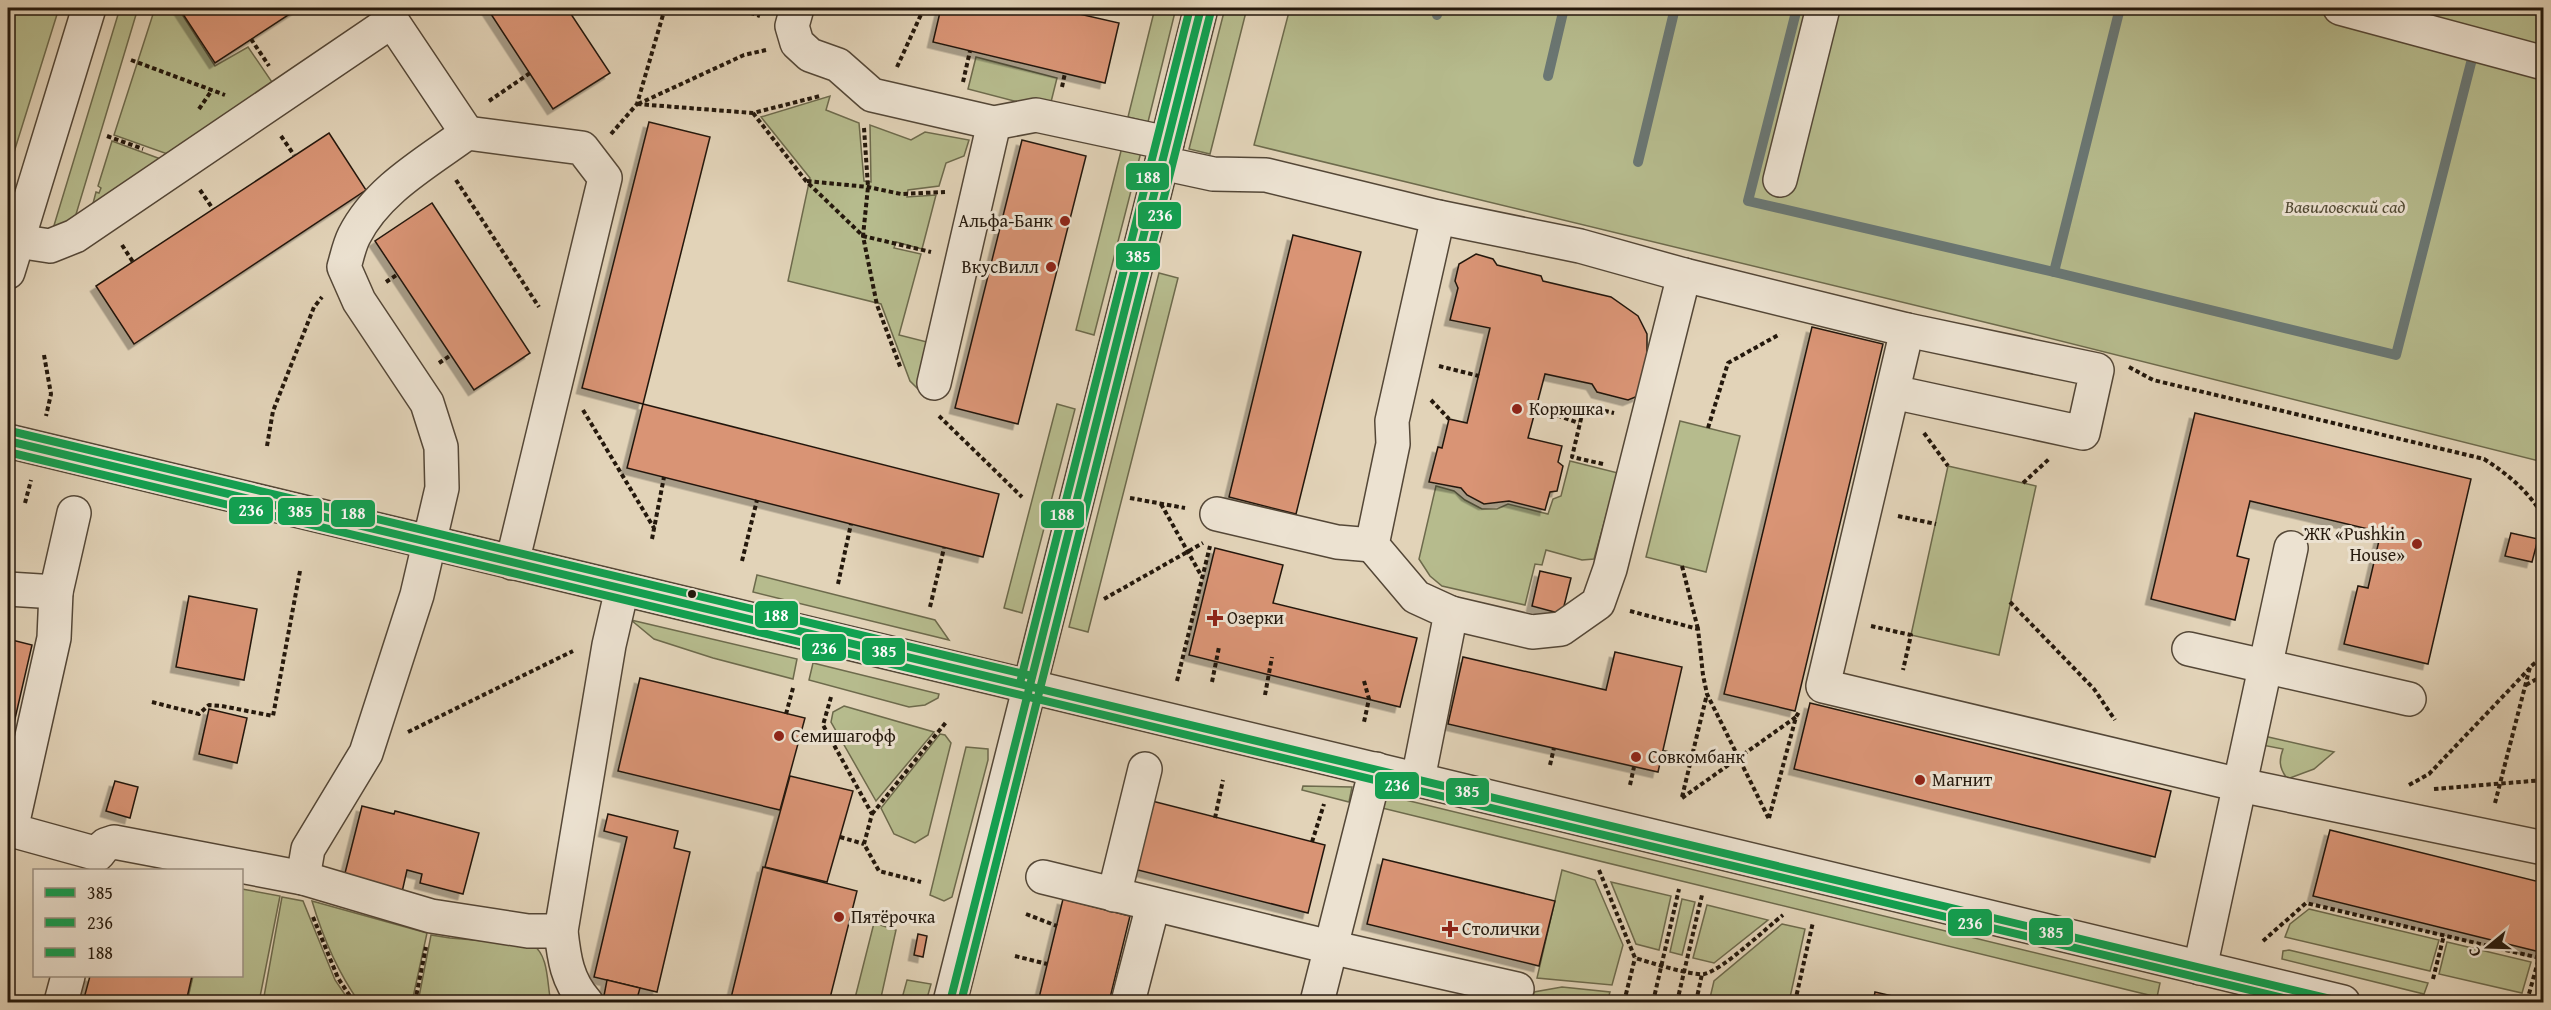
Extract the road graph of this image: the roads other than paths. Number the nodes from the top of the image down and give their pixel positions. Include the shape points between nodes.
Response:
1 (89, 8) edge
2 (797, 8) edge
3 (1201, 8) edge
4 (1823, 8) edge
5 (2340, 8) edge
6 (2544, 63) edge
7 (994, 123) junction
8 (463, 127) junction
9 (1165, 153) junction
10 (1780, 180) dead end
11 (1438, 217) junction
12 (17, 241) junction
13 (8, 272) edge
14 (1684, 275) junction
15 (1907, 330) junction
16 (1893, 392) junction
17 (934, 398) road end
18 (8, 441) edge
19 (74, 513) dead end
20 (1216, 514) road end
21 (429, 543) junction
22 (1371, 545) junction
23 (2291, 548) dead end
24 (512, 563) junction
25 (8, 589) edge
26 (622, 589) junction
27 (56, 592) junction
28 (1451, 613) junction
29 (2189, 649) dead end
30 (2266, 666) junction
31 (1030, 686) junction
32 (2409, 699) dead end
33 (1145, 769) dead end
34 (1376, 769) junction
35 (1418, 779) junction
36 (2240, 785) junction
37 (2544, 848) edge
38 (96, 862) edge
39 (1043, 877) dead end
40 (303, 878) junction
41 (1114, 895) junction
42 (1153, 905) junction
43 (561, 931) junction
44 (1330, 947) junction
45 (2200, 968) junction
46 (67, 977) edge
47 (1517, 989) dead end
48 (2247, 991) edge
49 (61, 1002) edge
50 (586, 1002) edge
51 (950, 1002) edge
52 (1128, 1002) edge
53 (1317, 1002) edge
54 (2343, 1002) edge

1 - 12 street
2 - 7 street via 792,26 797,43 810,55 838,65 877,96
3 - 9 street
4 - 10 street
5 - 6 street
7 - 9 street via 1036,115
7 - 17 street
8 - 12 street via 392,21 75,236 50,246
8 - 21 street via 438,154 397,183 371,209 353,237 344,267 359,301 427,403 441,447 442,488
8 - 24 street via 582,148 605,178
9 - 11 street via 1213,174 1266,175
9 - 31 street
11 - 14 street via 1580,246
11 - 22 street via 1392,421 1393,444
12 - 13 street
14 - 15 street
14 - 28 street via 1598,603 1561,628 1532,632
15 - 16 street
15 - 16 street via 2097,370 2083,433
16 - 36 street via 1823,686
18 - 21 street
19 - 27 street
20 - 22 street via 1337,542
21 - 24 street
21 - 40 street via 417,595 366,753 308,849
22 - 28 street via 1416,597
23 - 30 street
24 - 26 street
25 - 27 street
26 - 31 street
26 - 43 street
27 - 38 street via 54,638 11,830
28 - 35 street
29 - 30 street
30 - 32 street
30 - 36 street
31 - 34 street
31 - 51 street
33 - 41 street
34 - 35 street
34 - 44 street
35 - 45 street
36 - 37 street
36 - 45 street
38 - 40 street via 105,845 114,842
39 - 41 street
40 - 43 street via 432,916 528,931
41 - 42 street
42 - 44 street
42 - 52 street
43 - 50 street via 568,975
44 - 47 street
44 - 53 street
45 - 48 street
46 - 49 street
48 - 54 street

